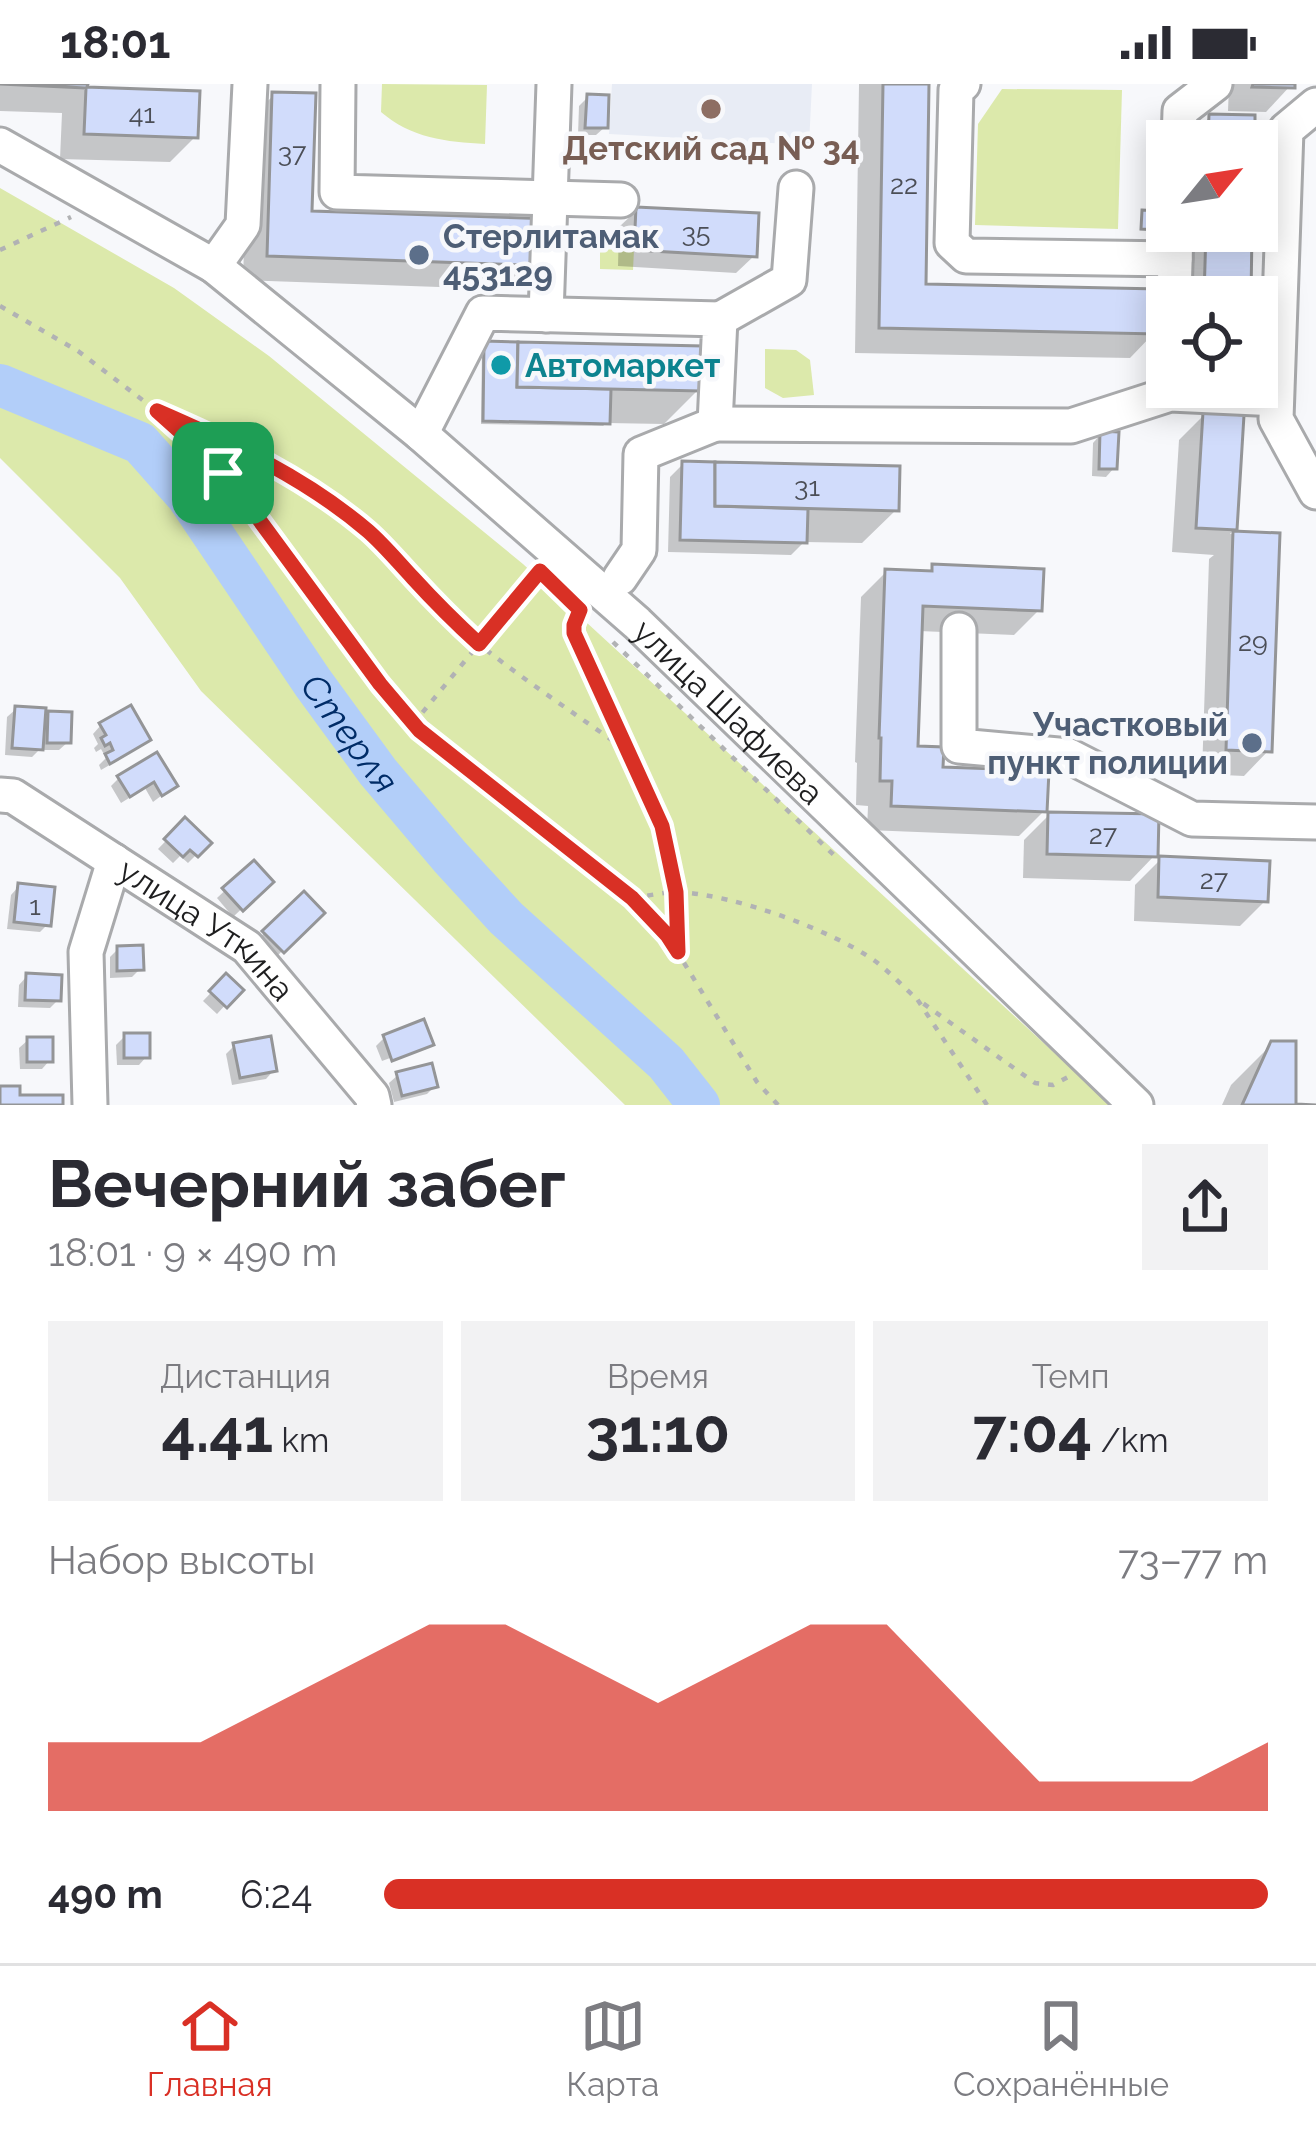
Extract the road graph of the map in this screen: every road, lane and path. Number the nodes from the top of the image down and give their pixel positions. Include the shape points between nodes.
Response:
1 (250, 84) edge
2 (338, 84) edge
3 (554, 84) edge
4 (963, 84) edge
5 (1215, 84) edge
6 (1316, 105) edge
7 (1180, 120) edge
8 (0, 146) edge
9 (796, 188) dead end
10 (550, 197) junction
11 (621, 200) dead end
12 (56, 205) dead end
13 (1146, 247) edge
14 (0, 250) edge
15 (214, 266) junction
16 (0, 306) edge
17 (546, 315) junction
18 (720, 320) junction
19 (1278, 345) edge
20 (1146, 399) edge
21 (1276, 408) edge
22 (157, 411) junction
23 (715, 424) junction
24 (421, 434) junction
25 (1316, 492) edge
26 (540, 571) dead end
27 (620, 578) dead end
28 (580, 610) dead end
29 (959, 630) dead end
30 (613, 642) dead end
31 (479, 644) junction
32 (413, 724) junction
33 (630, 753) junction
34 (0, 795) edge
35 (1316, 822) edge
36 (114, 861) junction
37 (843, 863) dead end
38 (676, 892) junction
39 (632, 898) junction
40 (678, 952) junction
41 (917, 999) junction
42 (1087, 1058) junction
43 (90, 1105) edge
44 (374, 1105) edge
45 (778, 1105) edge
46 (987, 1105) edge
47 (1136, 1105) edge

1 - 15 street via 243,224
2 - 10 street via 337,192
3 - 10 street
4 - 13 street via 956,90 952,243 967,256
5 - 7 street via 1180,111
6 - 19 street via 1286,130
8 - 15 street, улица Шафиева
9 - 18 street via 789,280
10 - 11 street
10 - 17 street
12 - 14 path via 75,216
15 - 24 street, улица Шафиева
16 - 22 path
17 - 18 street
17 - 24 street via 483,313
18 - 23 street
20 - 23 street via 1071,426
21 - 25 street
22 - 31 path via 228,442 349,516
22 - 32 path via 238,491
23 - 27 street via 641,454 639,550
24 - 42 street, улица Шафиева via 638,623
26 - 31 path
28 - 33 path via 574,633
29 - 35 street via 959,746 1069,756 1192,819
30 - 37 path
31 - 32 path
31 - 33 path
32 - 39 path
33 - 38 path via 662,826
34 - 36 street, улица Уткина via 14,796
36 - 43 street via 86,952
36 - 44 street, улица Уткина via 247,947
38 - 39 path
38 - 40 path
38 - 41 path via 719,897 830,936
39 - 40 path
40 - 45 path
41 - 42 path via 1035,1083 1070,1076
41 - 46 path
42 - 47 street, улица Шафиева

